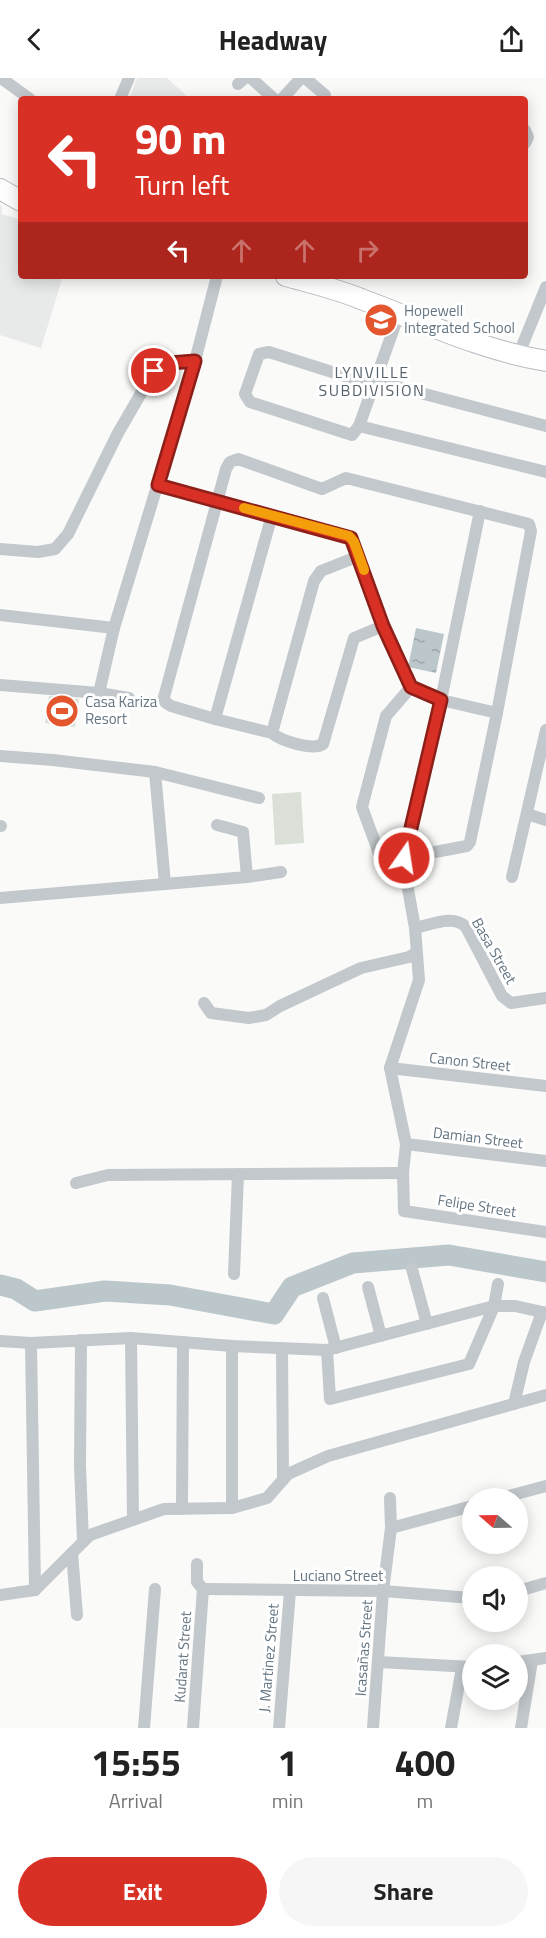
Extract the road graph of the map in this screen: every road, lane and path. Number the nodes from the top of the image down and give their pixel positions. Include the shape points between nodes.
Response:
1 (1, 78) edge
2 (129, 78) edge
3 (251, 78) edge
4 (303, 78) edge
5 (325, 95) dead end
6 (26, 96) edge
7 (121, 96) edge
8 (271, 96) edge
9 (285, 96) edge
10 (0, 189) edge
11 (18, 199) edge
12 (216, 279) edge
13 (309, 279) edge
14 (339, 283) edge
15 (546, 287) edge
16 (399, 314) junction
17 (518, 356) junction
18 (195, 361) junction
19 (546, 361) edge
20 (374, 383) junction
21 (359, 426) junction
22 (546, 426) edge
23 (546, 472) edge
24 (158, 485) junction
25 (217, 501) junction
26 (480, 511) junction
27 (272, 515) junction
28 (0, 549) edge
29 (359, 556) junction
30 (0, 615) edge
31 (383, 626) junction
32 (114, 628) junction
33 (0, 685) edge
34 (411, 687) junction
35 (99, 693) junction
36 (129, 698) dead end
37 (441, 700) junction
38 (497, 713) junction
39 (215, 719) junction
40 (546, 730) edge
41 (272, 733) junction
42 (0, 756) edge
43 (155, 772) junction
44 (259, 798) dead end
45 (527, 814) junction
46 (546, 820) edge
47 (217, 825) dead end
48 (404, 858) junction
49 (281, 872) dead end
50 (247, 877) junction
51 (512, 877) dead end
52 (165, 884) junction
53 (408, 889) dead end
54 (0, 898) edge
55 (415, 928) junction
56 (417, 957) junction
57 (546, 998) edge
58 (204, 1003) dead end
59 (390, 1068) junction
60 (546, 1086) edge
61 (406, 1144) junction
62 (546, 1161) edge
63 (403, 1173) junction
64 (238, 1174) junction
65 (76, 1183) dead end
66 (546, 1232) edge
67 (412, 1269) dead end
68 (234, 1274) dead end
69 (498, 1284) dead end
70 (368, 1287) dead end
71 (323, 1298) dead end
72 (494, 1306) junction
73 (544, 1313) edge
74 (428, 1324) junction
75 (381, 1336) junction
76 (131, 1338) junction
77 (81, 1340) junction
78 (0, 1341) edge
79 (31, 1342) junction
80 (183, 1342) junction
81 (232, 1346) junction
82 (282, 1349) junction
83 (332, 1349) junction
84 (546, 1395) edge
85 (514, 1404) junction
86 (283, 1480) junction
87 (546, 1486) edge
88 (528, 1491) edge
89 (390, 1498) dead end
90 (232, 1508) junction
91 (182, 1509) junction
92 (462, 1509) edge
93 (133, 1520) junction
94 (391, 1528) junction
95 (83, 1542) junction
96 (72, 1553) junction
97 (197, 1564) dead end
98 (546, 1583) edge
99 (528, 1588) edge
100 (155, 1589) dead end
101 (203, 1589) junction
102 (35, 1590) junction
103 (290, 1591) junction
104 (383, 1592) junction
105 (0, 1595) edge
106 (462, 1597) edge
107 (77, 1615) dead end
108 (546, 1658) edge
109 (528, 1661) edge
110 (532, 1661) junction
111 (378, 1662) junction
112 (462, 1667) edge
113 (462, 1687) edge
114 (144, 1728) edge
115 (193, 1728) edge
116 (279, 1728) edge
117 (373, 1728) edge
118 (452, 1728) edge
119 (521, 1728) edge

1 - 6 street
2 - 7 street
3 - 8 street
4 - 5 street
4 - 9 street
10 - 11 main road
12 - 18 street
13 - 14 main road
14 - 16 main road
15 - 17 street
16 - 17 main road
16 - 20 street
17 - 19 main road
18 - 24 street
18 - 28 street via 170,363 154,371 68,534 55,549
20 - 21 street
20 - 21 street via 269,352 259,354 245,394 250,402 352,435
20 - 22 street
21 - 23 street
24 - 25 street
24 - 32 street
25 - 26 street via 227,465 238,459 322,489 346,478
25 - 27 street
25 - 39 street via 164,697 171,706
26 - 37 street
26 - 38 street via 526,522 531,531
27 - 29 street via 349,536
27 - 39 street
29 - 31 street
29 - 41 street via 321,571 314,581
30 - 32 street
31 - 34 street
31 - 41 street via 354,638 323,744 314,747
32 - 35 street
33 - 35 street
34 - 37 street
34 - 48 street via 386,716 362,807 380,856 390,861
35 - 36 street
37 - 38 street
37 - 48 street
38 - 48 street via 469,844
39 - 41 street
40 - 45 street
42 - 43 street
43 - 44 street
43 - 52 street
45 - 46 street
45 - 51 street
47 - 50 street via 243,832
49 - 50 street
50 - 52 street
52 - 54 street
53 - 55 street
55 - 56 street
55 - 57 street, Basa Street via 461,921 502,996 511,1003
56 - 58 street via 361,968 256,1018 212,1013
56 - 59 street via 419,980
59 - 60 street, Canon Street
59 - 61 street
61 - 62 street, Damian Street
61 - 63 street
63 - 64 street
63 - 66 street, Felipe Street via 404,1211
64 - 65 street via 108,1175
64 - 68 street
67 - 74 street
69 - 72 street
70 - 75 street
71 - 83 street
72 - 73 street
72 - 74 street
72 - 83 street via 469,1364 330,1399
73 - 85 street via 524,1362
74 - 75 street
75 - 83 street
76 - 77 street
76 - 80 street
76 - 93 street
77 - 79 street
77 - 95 street
78 - 79 street
79 - 102 street
80 - 81 street
80 - 91 street
81 - 82 street
81 - 90 street
82 - 83 street
82 - 86 street
84 - 85 street
85 - 86 street via 328,1456
86 - 90 street via 267,1498
87 - 88 street
89 - 94 street, Icasañas Street
90 - 91 street
91 - 93 street via 164,1509
92 - 94 street
93 - 95 street via 90,1535
94 - 104 street, Icasañas Street
95 - 96 street
96 - 102 street
96 - 107 street
97 - 101 street, Kudarat Street via 197,1582
98 - 99 street
100 - 114 street
101 - 103 street, Luciano Street
101 - 115 street, Kudarat Street
102 - 105 street
103 - 104 street, Luciano Street
103 - 116 street, J. Martinez Street
104 - 106 street, Luciano Street
104 - 111 street, Icasañas Street
108 - 110 street
109 - 110 street
110 - 119 street
111 - 112 street
111 - 117 street, Icasañas Street
113 - 118 street

